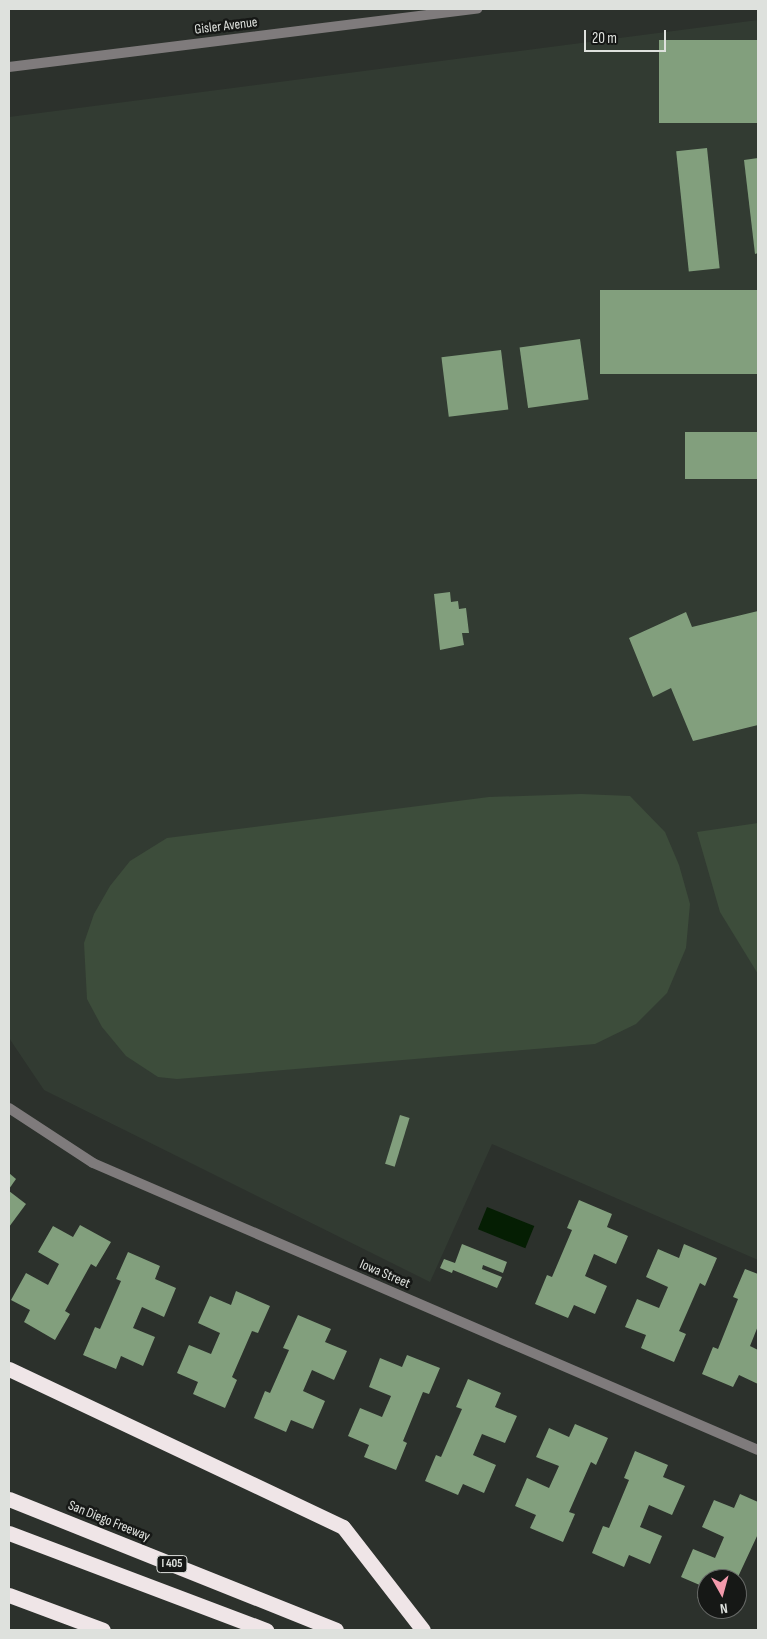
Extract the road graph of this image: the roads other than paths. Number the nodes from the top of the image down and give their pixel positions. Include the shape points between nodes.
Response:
1 (477, 9) edge
2 (9, 67) edge
3 (9, 1108) edge
4 (9, 1369) edge
5 (758, 1450) edge
6 (9, 1498) edge
7 (9, 1532) edge
8 (9, 1595) edge
9 (103, 1630) edge
10 (266, 1630) edge
11 (336, 1630) edge
12 (423, 1630) edge

1 - 2 street, Gisler Avenue
3 - 5 street, Iowa Street via 93,1163
4 - 12 highway via 343,1528
6 - 11 highway, San Diego Freeway / I 405
7 - 10 highway
8 - 9 highway

